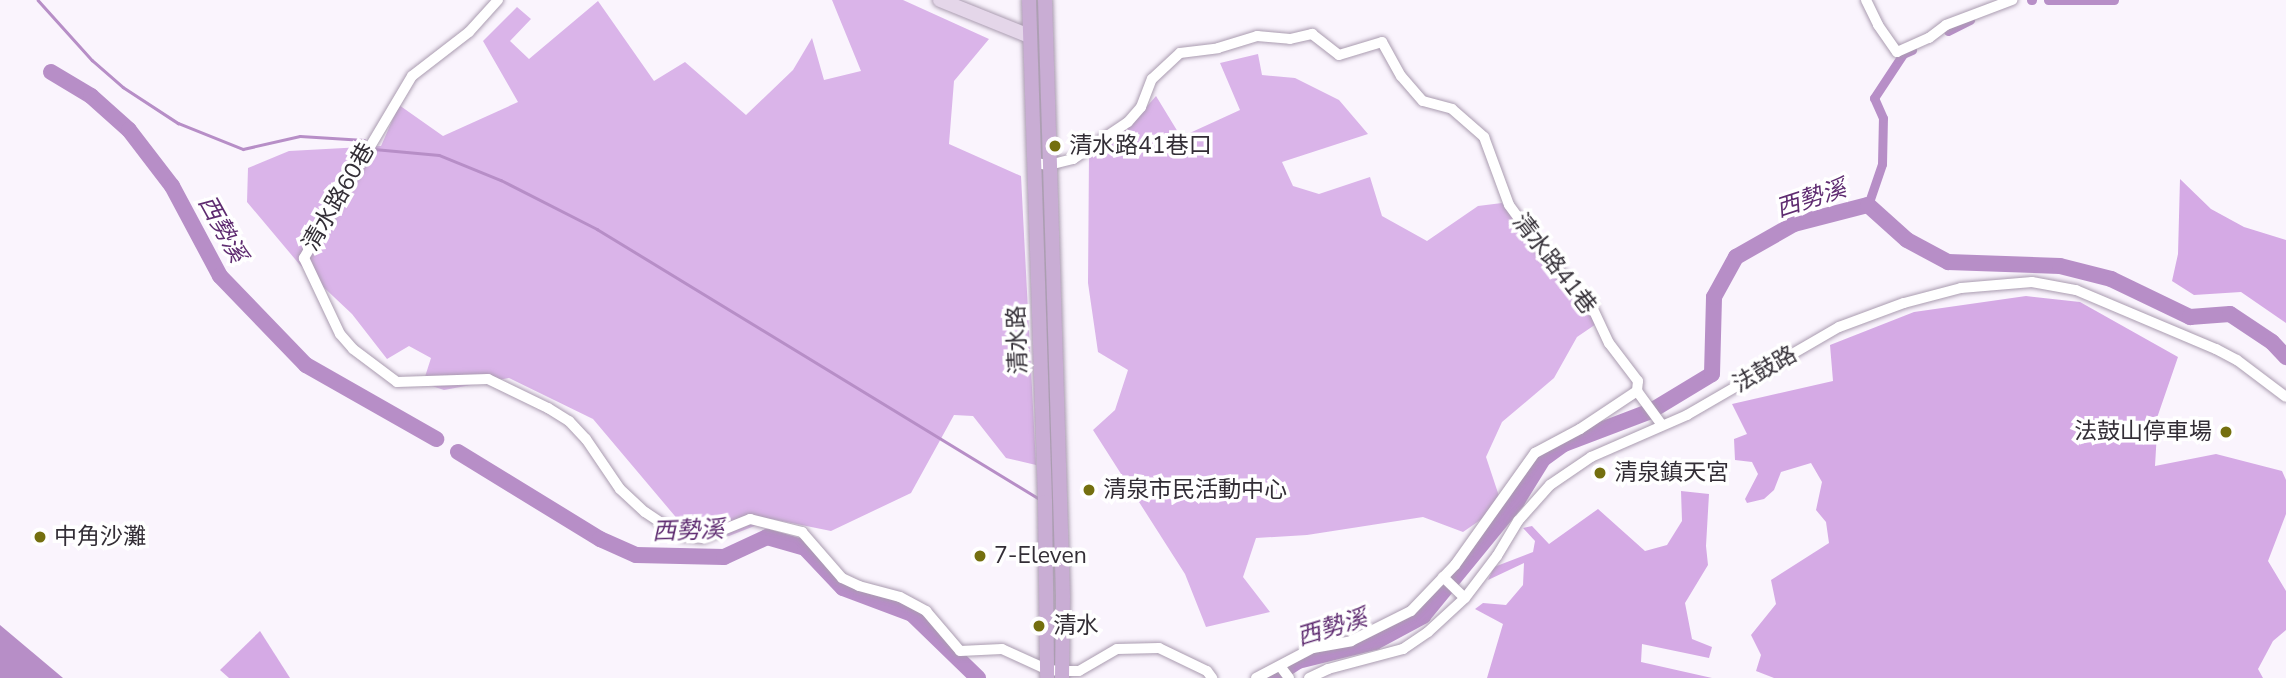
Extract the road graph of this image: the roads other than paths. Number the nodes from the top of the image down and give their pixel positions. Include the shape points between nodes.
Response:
1 (498, 0) edge
2 (940, 0) edge
3 (1029, 0) edge
4 (1045, 0) edge
5 (1866, 0) edge
6 (2012, 0) edge
7 (1029, 36) junction
8 (1045, 37) junction
9 (1042, 164) junction
10 (1637, 391) junction
11 (2286, 397) edge
12 (1662, 425) junction
13 (1443, 577) junction
14 (1465, 598) junction
15 (1280, 666) junction
16 (1055, 674) edge
17 (1212, 678) edge
18 (1256, 678) edge
19 (1289, 678) edge
20 (1309, 678) edge

1 - 16 street, 清水路60巷 via 469,32 412,76 304,258 340,334 397,382 488,379 548,408 586,439 621,489 681,536 703,538 750,519 802,532 842,578 900,597 926,611 960,651 1002,649
2 - 7 street
3 - 7 main road, 清水路
4 - 8 main road, 清水路
5 - 6 street via 1898,52 1945,25
7 - 8 street
7 - 9 main road, 清水路
8 - 9 main road, 清水路
9 - 10 street, 清水路41巷 via 1073,159 1128,122 1141,107 1152,79 1180,53 1257,36 1290,39 1312,34 1339,55 1382,42 1401,76 1423,101 1452,109 1484,137 1509,205 1593,309 1609,343 1638,381
9 - 16 main road, 清水路
10 - 12 street, 清水路41巷
10 - 13 street via 1535,453
11 - 12 street, 法鼓路 via 2216,349 2076,290 2032,282 1961,288 1839,327
12 - 14 street, 法鼓路 via 1591,457 1550,485 1518,521
13 - 14 street
13 - 15 street via 1411,611 1373,632 1313,648
14 - 20 street, 法鼓路 via 1403,649
15 - 18 street
15 - 19 street
16 - 17 street via 1079,671 1117,649 1136,646 1159,648 1207,671

